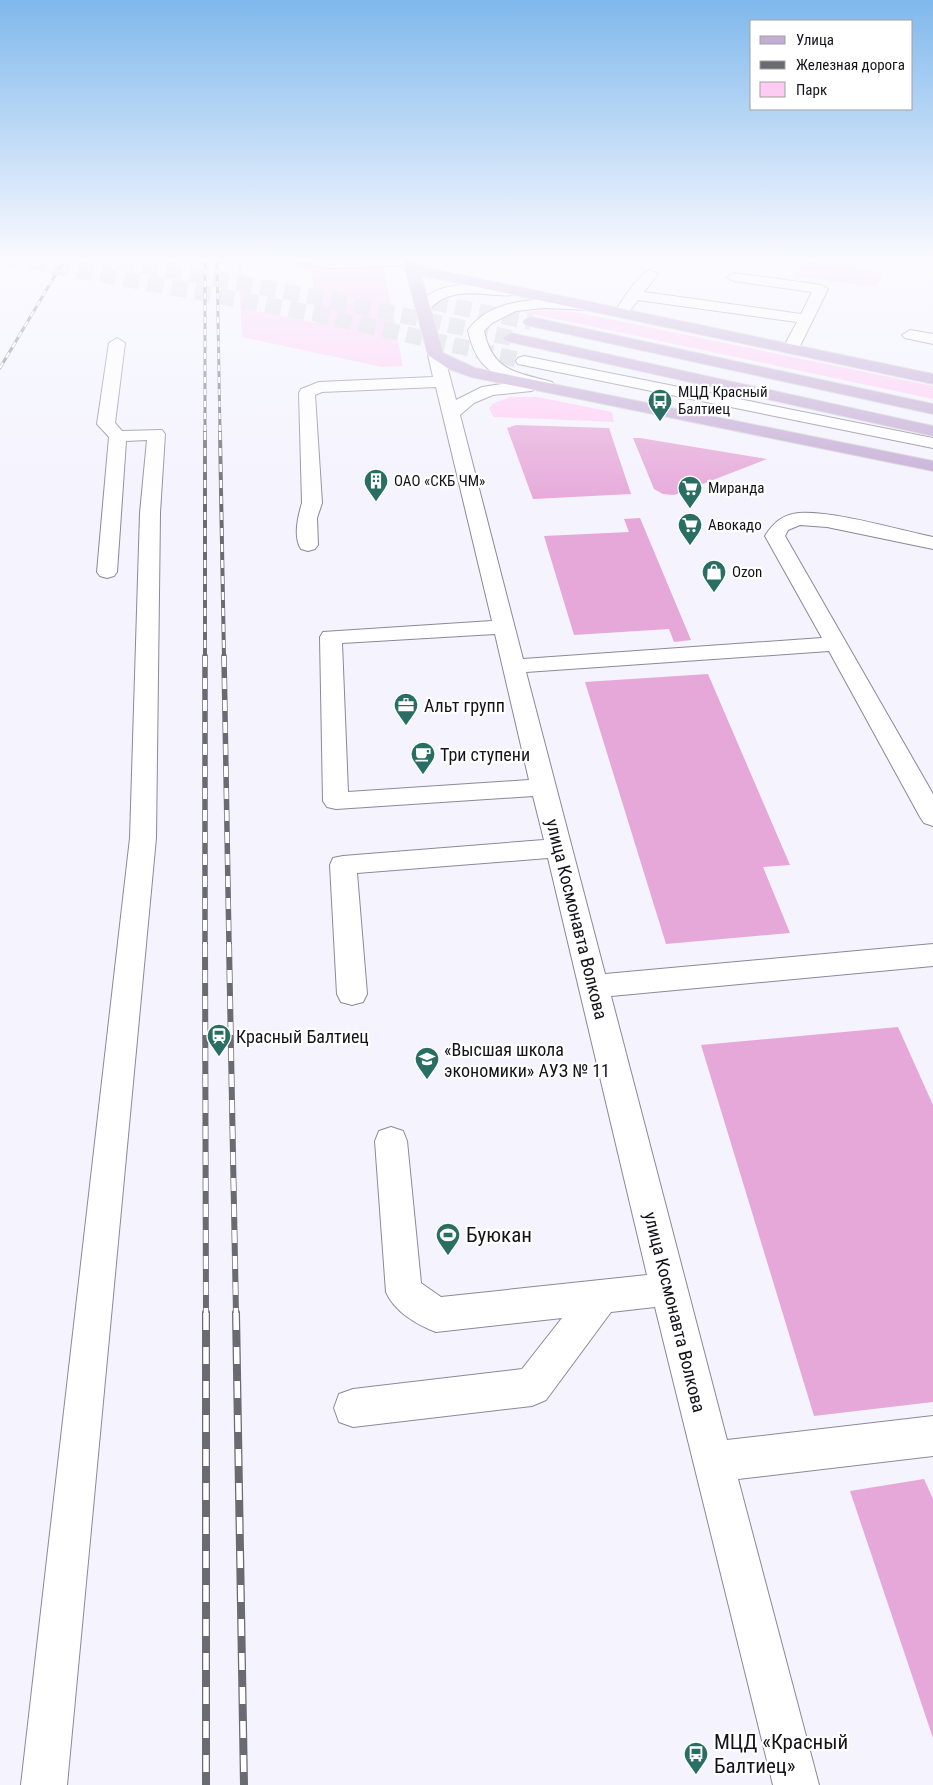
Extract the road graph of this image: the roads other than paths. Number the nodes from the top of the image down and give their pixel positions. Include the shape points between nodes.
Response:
1 (432, 340) edge
2 (478, 340) edge
3 (522, 340) tunnel mouth
4 (616, 340) edge
5 (753, 340) edge
6 (794, 340) edge
7 (117, 343) dead end
8 (790, 348) junction
9 (436, 355) junction
10 (524, 361) tunnel mouth
11 (933, 379) edge
12 (443, 382) junction
13 (553, 387) junction
14 (933, 409) edge
15 (451, 414) junction
16 (933, 431) edge
17 (118, 436) junction
18 (933, 444) edge
19 (933, 466) edge
20 (933, 543) edge
21 (308, 545) dead end
22 (107, 572) dead end
23 (505, 628) junction
24 (835, 644) junction
25 (515, 666) junction
26 (545, 787) junction
27 (933, 817) edge
28 (560, 848) junction
29 (933, 955) edge
30 (593, 986) junction
31 (352, 994) dead end
32 (391, 1140) dead end
33 (669, 1289) junction
34 (601, 1297) junction
35 (353, 1408) dead end
36 (933, 1436) edge
37 (713, 1462) junction
38 (44, 1785) edge
39 (796, 1785) edge

1 - 9 main road, улица Космонавта Волкова
2 - 13 street via 482,357 493,368
3 - 16 main road
4 - 14 main road
5 - 8 main road
6 - 8 street
7 - 17 street via 106,424
8 - 11 main road
9 - 12 street, улица Космонавта Волкова
9 - 13 main road via 471,372
10 - 18 street
12 - 15 street, улица Космонавта Волкова
12 - 21 street via 319,387 307,393 312,503 307,518
13 - 15 street via 490,390 474,395
13 - 19 main road
15 - 23 street, улица Космонавта Волкова
17 - 22 street
17 - 38 street via 156,434 150,522 143,838
20 - 24 street via 827,521 798,519 781,526 775,536
23 - 25 street, улица Космонавта Волкова
23 - 26 street via 331,637 336,801
24 - 25 street
24 - 27 street
25 - 26 street, улица Космонавта Волкова
26 - 28 street, улица Космонавта Волкова
28 - 30 street, улица Космонавта Волкова
28 - 31 street via 343,865
29 - 30 street
30 - 33 street, улица Космонавта Волкова
32 - 34 street via 404,1292 436,1315
33 - 34 street
33 - 37 street, улица Космонавта Волкова
34 - 35 street via 532,1387
36 - 37 street
37 - 39 street, улица Космонавта Волкова

